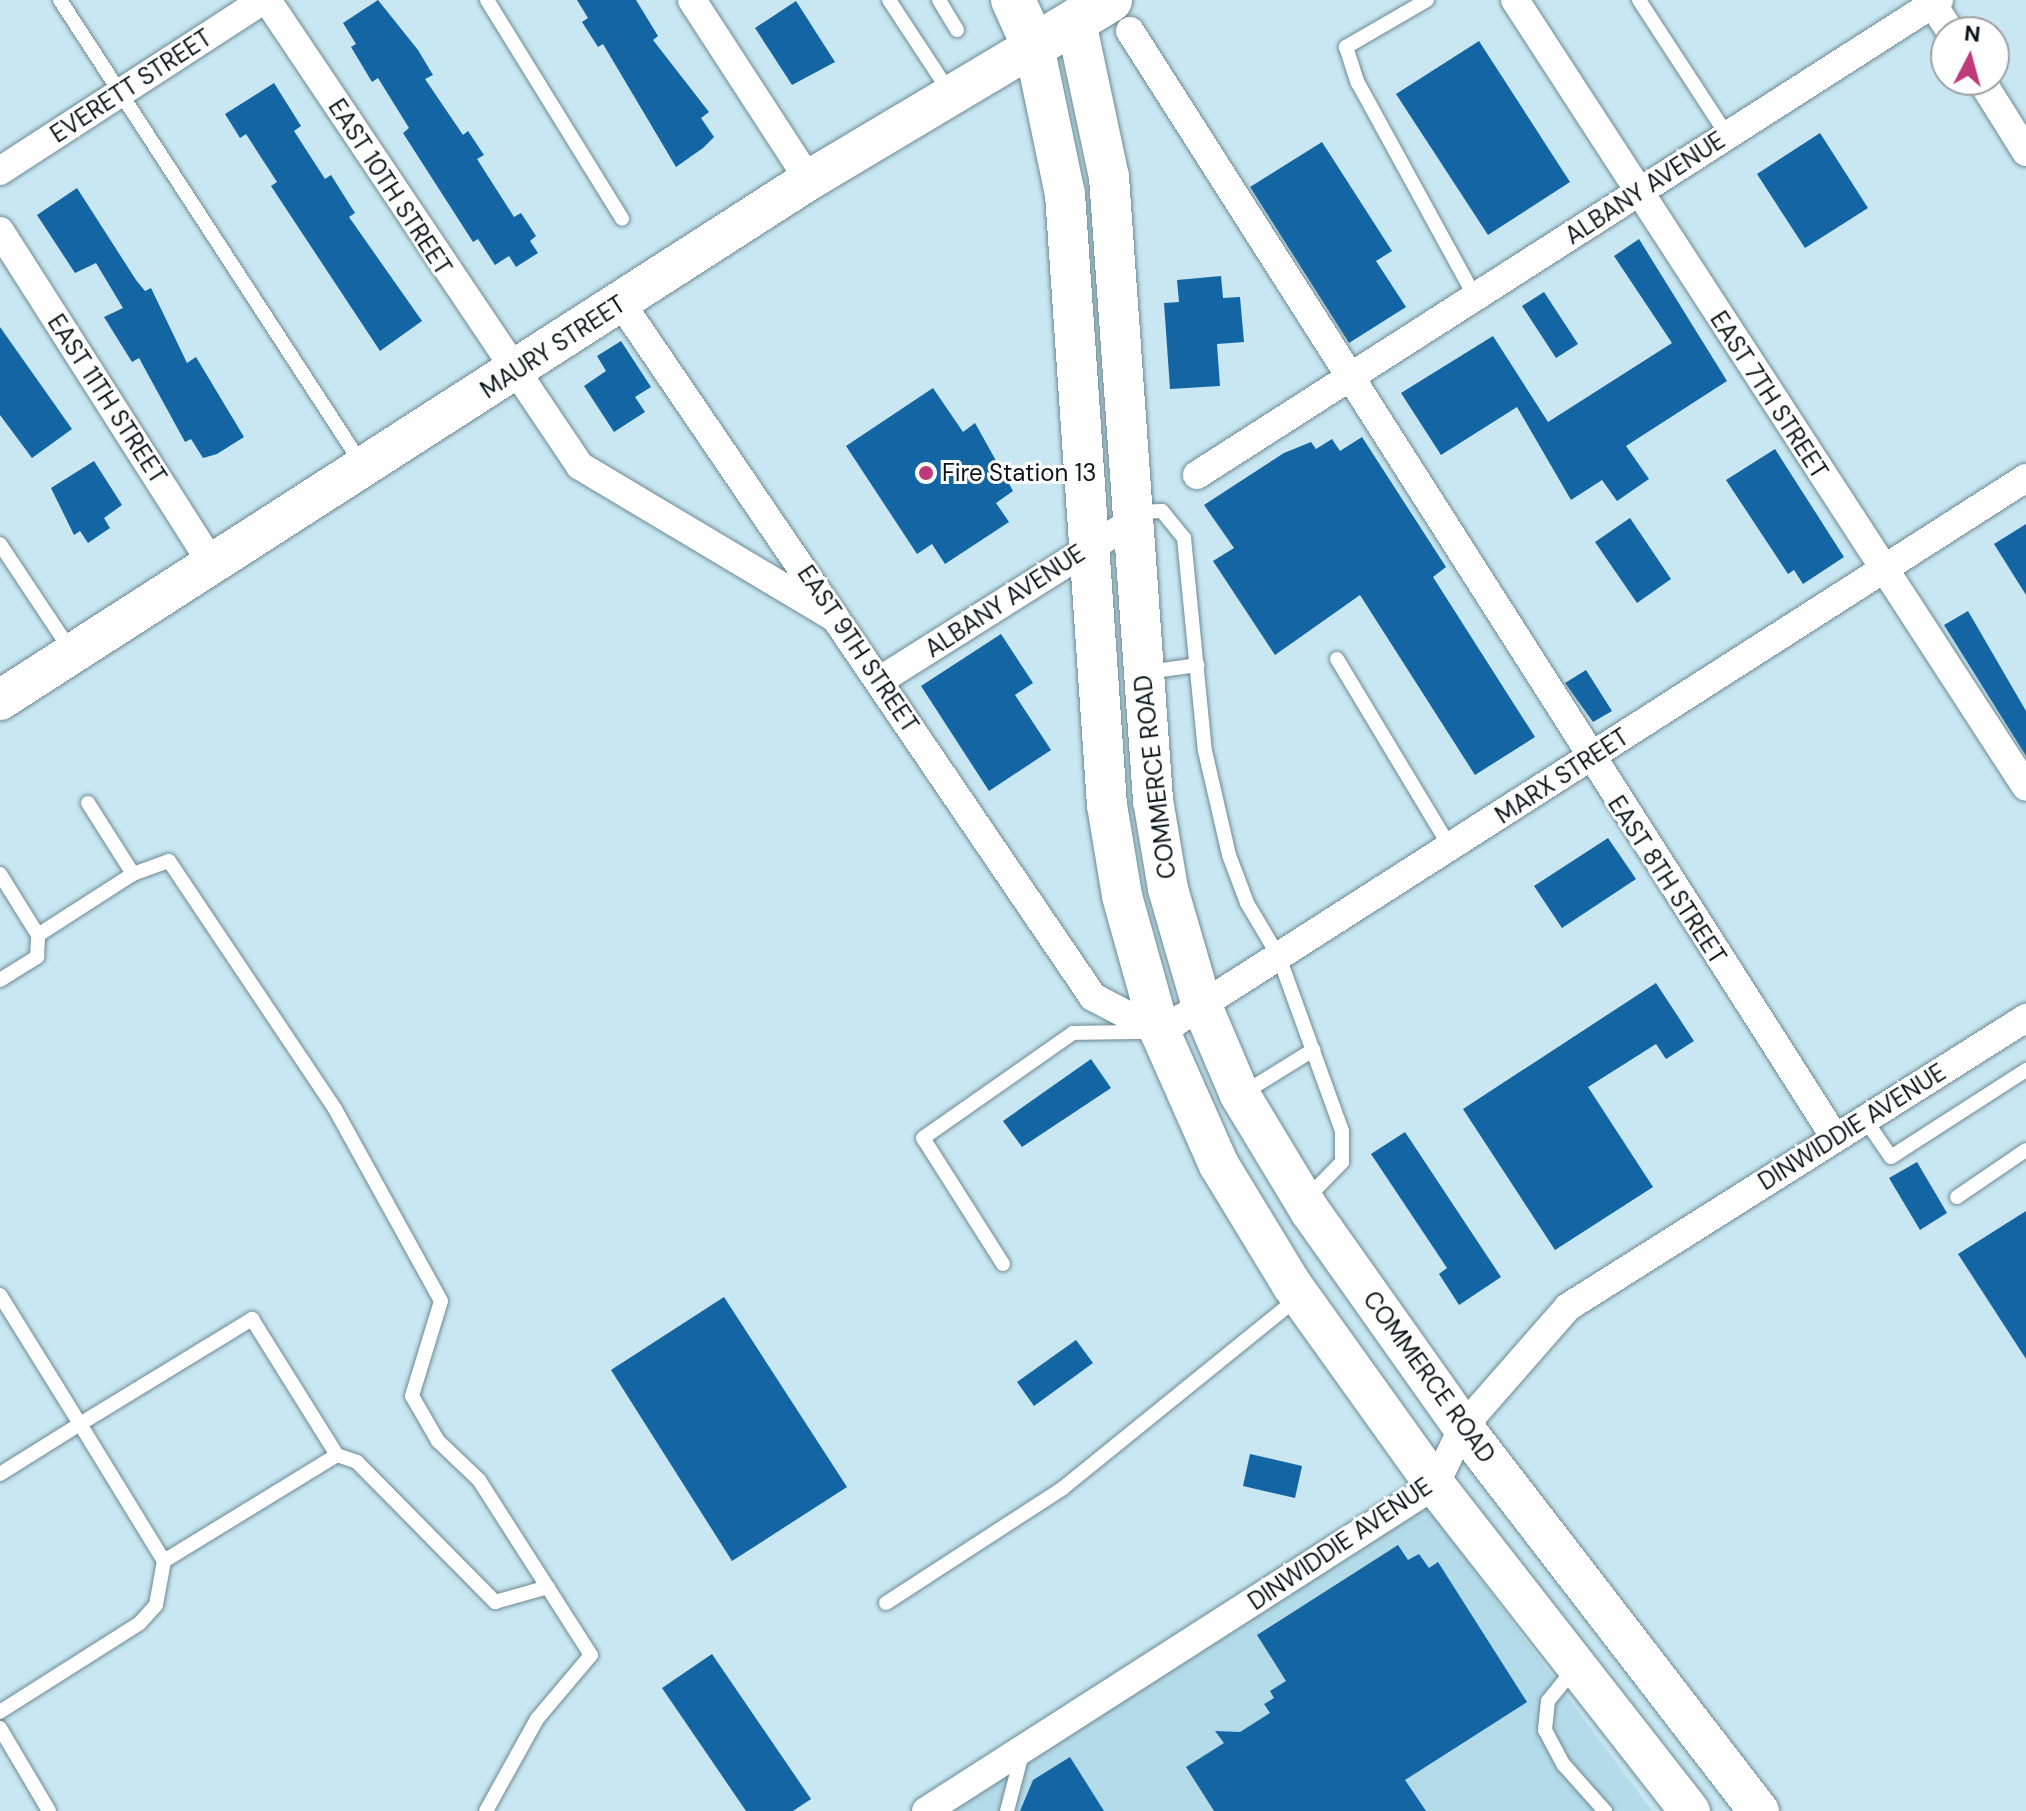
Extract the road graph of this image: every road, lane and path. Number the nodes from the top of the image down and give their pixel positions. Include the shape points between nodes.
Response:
1 (60, 0) edge
2 (265, 0) edge
3 (487, 0) edge
4 (692, 0) edge
5 (889, 0) edge
6 (939, 0) edge
7 (1013, 0) edge
8 (1427, 0) edge
9 (1515, 0) edge
10 (1639, 0) edge
11 (1934, 1) edge
12 (1096, 13) edge
13 (957, 30) dead end
14 (1034, 46) junction
15 (120, 93) junction
16 (952, 95) junction
17 (1991, 96) edge
18 (1727, 135) junction
19 (2026, 152) edge
20 (0, 171) edge
21 (809, 180) junction
22 (1638, 192) junction
23 (622, 219) dead end
24 (0, 231) edge
25 (1475, 297) junction
26 (621, 303) junction
27 (514, 374) junction
28 (1351, 377) junction
29 (1103, 410) junction
30 (365, 469) junction
31 (1197, 475) dead end
32 (2026, 478) edge
33 (1132, 517) junction
34 (0, 544) edge
35 (1088, 547) junction
36 (214, 567) junction
37 (1882, 571) junction
38 (841, 622) junction
39 (71, 651) junction
40 (1337, 659) dead end
41 (1198, 665) junction
42 (1142, 673) junction
43 (879, 681) junction
44 (0, 700) edge
45 (1588, 759) junction
46 (2026, 787) edge
47 (88, 803) dead end
48 (1450, 847) junction
49 (0, 874) edge
50 (133, 874) junction
51 (38, 935) junction
52 (1279, 957) junction
53 (0, 980) edge
54 (1202, 1006) junction
55 (2026, 1018) edge
56 (1160, 1032) junction
57 (1313, 1050) junction
58 (2026, 1070) edge
59 (1240, 1095) junction
60 (1864, 1118) junction
61 (1834, 1136) junction
62 (2026, 1150) edge
63 (1957, 1197) dead end
64 (1304, 1201) junction
65 (1003, 1264) dead end
66 (0, 1295) edge
67 (1300, 1296) junction
68 (80, 1424) junction
69 (1463, 1427) junction
70 (337, 1455) junction
71 (0, 1474) edge
72 (1435, 1485) junction
73 (164, 1561) junction
74 (548, 1587) junction
75 (886, 1603) dead end
76 (1577, 1666) junction
77 (0, 1712) edge
78 (0, 1728) edge
79 (1023, 1749) junction
80 (1683, 1809) edge
81 (49, 1811) edge
82 (486, 1811) edge
83 (926, 1811) edge
84 (1007, 1811) edge
85 (1605, 1811) edge
86 (1759, 1811) edge

1 - 15 lane
2 - 15 street, EVERETT STREET
2 - 27 street, EAST 10TH STREET
3 - 23 lane
4 - 21 street
5 - 16 lane
6 - 13 lane
7 - 14 main road, COMMERCE ROAD
8 - 25 lane via 1346,47 1358,83
9 - 22 street, EAST 7TH STREET
10 - 18 lane
11 - 18 street, ALBANY AVENUE
12 - 14 main road, MAURY STREET
12 - 28 street
12 - 29 main road, COMMERCE ROAD via 1109,177
14 - 16 main road, MAURY STREET
14 - 29 main road, COMMERCE ROAD
15 - 20 street, EVERETT STREET
15 - 30 lane
16 - 21 main road, MAURY STREET
17 - 19 street
18 - 22 street, ALBANY AVENUE
21 - 26 main road, MAURY STREET
22 - 25 street, ALBANY AVENUE
22 - 37 street, EAST 7TH STREET
24 - 36 street, EAST 11TH STREET
25 - 28 street, ALBANY AVENUE
26 - 27 main road, MAURY STREET
26 - 38 street, EAST 9TH STREET
27 - 30 main road, MAURY STREET
27 - 38 street, EAST 10TH STREET via 580,466
28 - 31 street, ALBANY AVENUE
28 - 45 street, EAST 8TH STREET
29 - 33 main road, COMMERCE ROAD
29 - 35 main road, COMMERCE ROAD
30 - 36 main road, MAURY STREET
32 - 37 street, MARX STREET
33 - 35 street, ALBANY AVENUE
33 - 41 lane via 1162,511 1184,538
33 - 42 main road, COMMERCE ROAD
34 - 39 lane
35 - 43 street, ALBANY AVENUE
35 - 56 main road, COMMERCE ROAD via 1113,846
36 - 39 main road, MAURY STREET
37 - 45 street, MARX STREET
37 - 46 street, EAST 7TH STREET
38 - 43 street, EAST 9TH STREET
39 - 44 main road, MAURY STREET
40 - 48 lane
41 - 42 lane
41 - 52 lane via 1205,751 1229,855 1247,903
42 - 54 main road, COMMERCE ROAD via 1159,843
43 - 56 street, EAST 9TH STREET via 1093,997
45 - 48 street, MARX STREET
45 - 61 street, EAST 8TH STREET
47 - 50 lane
48 - 52 street, MARX STREET
49 - 51 lane
50 - 51 lane
50 - 74 lane via 169,861 335,1109 441,1301 412,1396 438,1441 479,1480
51 - 53 lane via 37,957
52 - 54 street, MARX STREET
52 - 57 lane
54 - 56 street, MARX STREET
54 - 59 main road, COMMERCE ROAD
55 - 60 street, DINWIDDIE AVENUE
56 - 65 lane via 1073,1033 923,1138
56 - 67 main road, COMMERCE ROAD via 1219,1165
57 - 59 lane
57 - 64 lane via 1345,1148 1332,1176
58 - 60 lane via 1891,1157
59 - 64 main road, COMMERCE ROAD
60 - 61 street, DINWIDDIE AVENUE
61 - 69 street, DINWIDDIE AVENUE via 1568,1307
62 - 63 lane
64 - 69 main road, COMMERCE ROAD
66 - 68 lane
67 - 72 main road, COMMERCE ROAD
67 - 75 lane via 1063,1488
68 - 70 lane via 252,1319
68 - 71 lane
68 - 73 lane
69 - 72 street, DINWIDDIE AVENUE
69 - 86 main road, COMMERCE ROAD
70 - 73 lane
70 - 74 lane via 357,1462 495,1602
72 - 76 main road, COMMERCE ROAD
72 - 79 street, DINWIDDIE AVENUE
73 - 77 lane via 156,1605 140,1623
74 - 82 lane via 591,1655 537,1719
76 - 80 main road, COMMERCE ROAD
76 - 85 lane via 1548,1701 1545,1730 1564,1765
78 - 81 lane
79 - 83 street, DINWIDDIE AVENUE
79 - 84 lane

